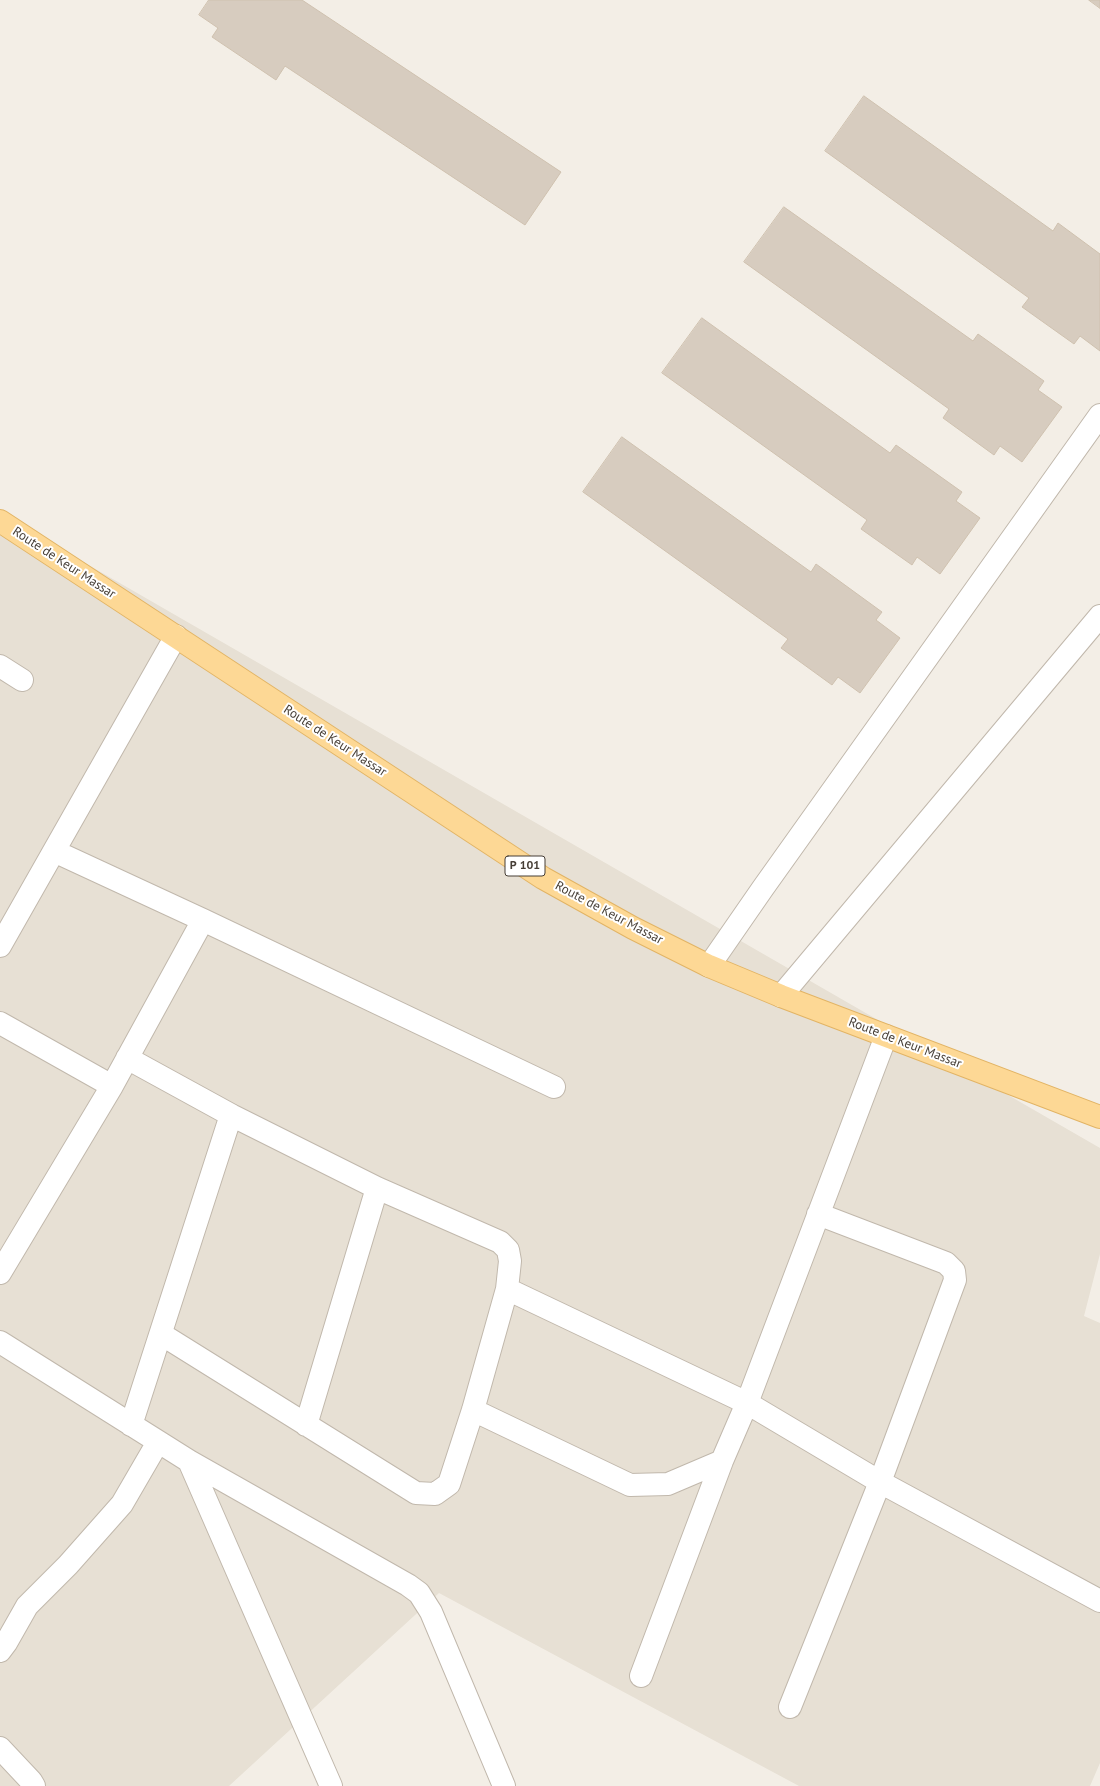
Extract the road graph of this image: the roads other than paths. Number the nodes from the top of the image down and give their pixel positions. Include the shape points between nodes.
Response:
1 (1100, 415) edge
2 (0, 521) edge
3 (1100, 616) edge
4 (176, 636) junction
5 (0, 666) edge
6 (22, 680) dead end
7 (54, 851) junction
8 (203, 920) junction
9 (0, 946) edge
10 (709, 966) junction
11 (782, 996) junction
12 (0, 1023) edge
13 (886, 1036) junction
14 (127, 1058) junction
15 (112, 1086) junction
16 (554, 1088) dead end
17 (231, 1115) junction
18 (1100, 1117) edge
19 (377, 1188) junction
20 (818, 1214) junction
21 (0, 1273) edge
22 (507, 1289) junction
23 (161, 1334) junction
24 (0, 1342) edge
25 (747, 1403) junction
26 (473, 1410) junction
27 (132, 1425) junction
28 (306, 1425) junction
29 (158, 1442) junction
30 (722, 1461) junction
31 (189, 1462) junction
32 (880, 1482) junction
33 (1100, 1601) edge
34 (0, 1651) edge
35 (641, 1676) dead end
36 (790, 1707) dead end
37 (0, 1748) edge
38 (34, 1786) edge
39 (331, 1786) edge
40 (504, 1786) edge

1 - 10 street
2 - 4 main road, Route de Keur Massar / P 101
3 - 11 street
4 - 7 street
4 - 10 main road, Route de Keur Massar / P 101 via 543,878 633,928
5 - 6 street
7 - 8 street
7 - 9 street
8 - 14 street
8 - 16 street
10 - 11 main road, Route de Keur Massar / P 101
11 - 13 main road, Route de Keur Massar / P 101
12 - 15 street
13 - 18 main road, Route de Keur Massar / P 101
13 - 20 street
14 - 15 street
14 - 17 street
15 - 21 street
17 - 19 street
17 - 23 street
19 - 22 street via 500,1242 508,1250 510,1261
19 - 28 street
20 - 25 street
20 - 32 street via 946,1263 954,1271 955,1280
22 - 25 street
22 - 26 street
23 - 27 street
23 - 28 street
24 - 27 street
25 - 30 street
25 - 32 street
26 - 28 street via 449,1484 434,1494 416,1493
26 - 30 street via 630,1485 668,1484
27 - 29 street
29 - 31 street
29 - 34 street via 122,1504 68,1565 27,1606
30 - 35 street
31 - 39 street
31 - 40 street via 408,1585 419,1594 431,1612
32 - 33 street
32 - 36 street
37 - 38 street

